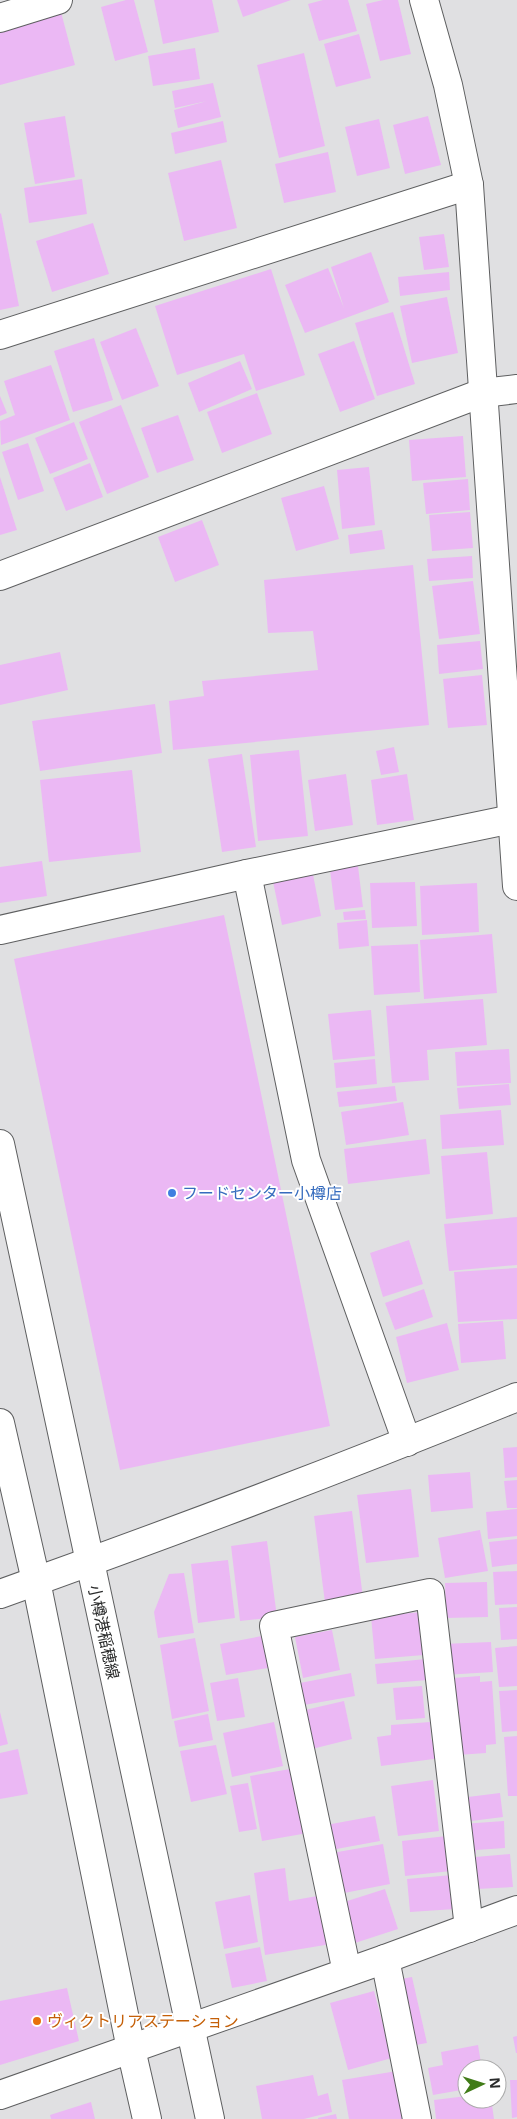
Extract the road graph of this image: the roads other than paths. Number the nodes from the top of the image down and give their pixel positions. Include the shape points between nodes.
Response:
1 (58, 0) edge
2 (424, 0) edge
3 (0, 18) edge
4 (469, 185) junction
5 (0, 335) edge
6 (517, 389) edge
7 (482, 393) junction
8 (0, 576) edge
9 (512, 819) junction
10 (246, 874) junction
11 (517, 886) edge
12 (0, 930) edge
13 (0, 1144) edge
14 (517, 1397) edge
15 (0, 1423) edge
16 (407, 1442) junction
17 (89, 1562) junction
18 (36, 1581) junction
19 (0, 1594) edge
20 (517, 1910) edge
21 (469, 1928) junction
22 (384, 1959) junction
23 (347, 1972) junction
24 (190, 2028) junction
25 (131, 2049) junction
26 (0, 2095) edge
27 (147, 2119) edge
28 (210, 2119) edge
29 (417, 2119) edge

1 - 3 street
2 - 4 street via 448,85
4 - 5 street
4 - 7 street
6 - 7 street
7 - 8 street
7 - 9 street
9 - 10 street
9 - 11 street
10 - 12 street
10 - 16 street via 306,1160
13 - 17 street, 小樽港稲穂線
14 - 16 street
15 - 18 street
16 - 17 street
17 - 18 street
17 - 24 street, 小樽港稲穂線
18 - 19 street
18 - 25 street
20 - 21 street
21 - 22 street
21 - 23 street via 430,1593 274,1626
22 - 23 street
22 - 29 street
23 - 24 street
24 - 25 street
24 - 28 street, 小樽港稲穂線
25 - 26 street
25 - 27 street

